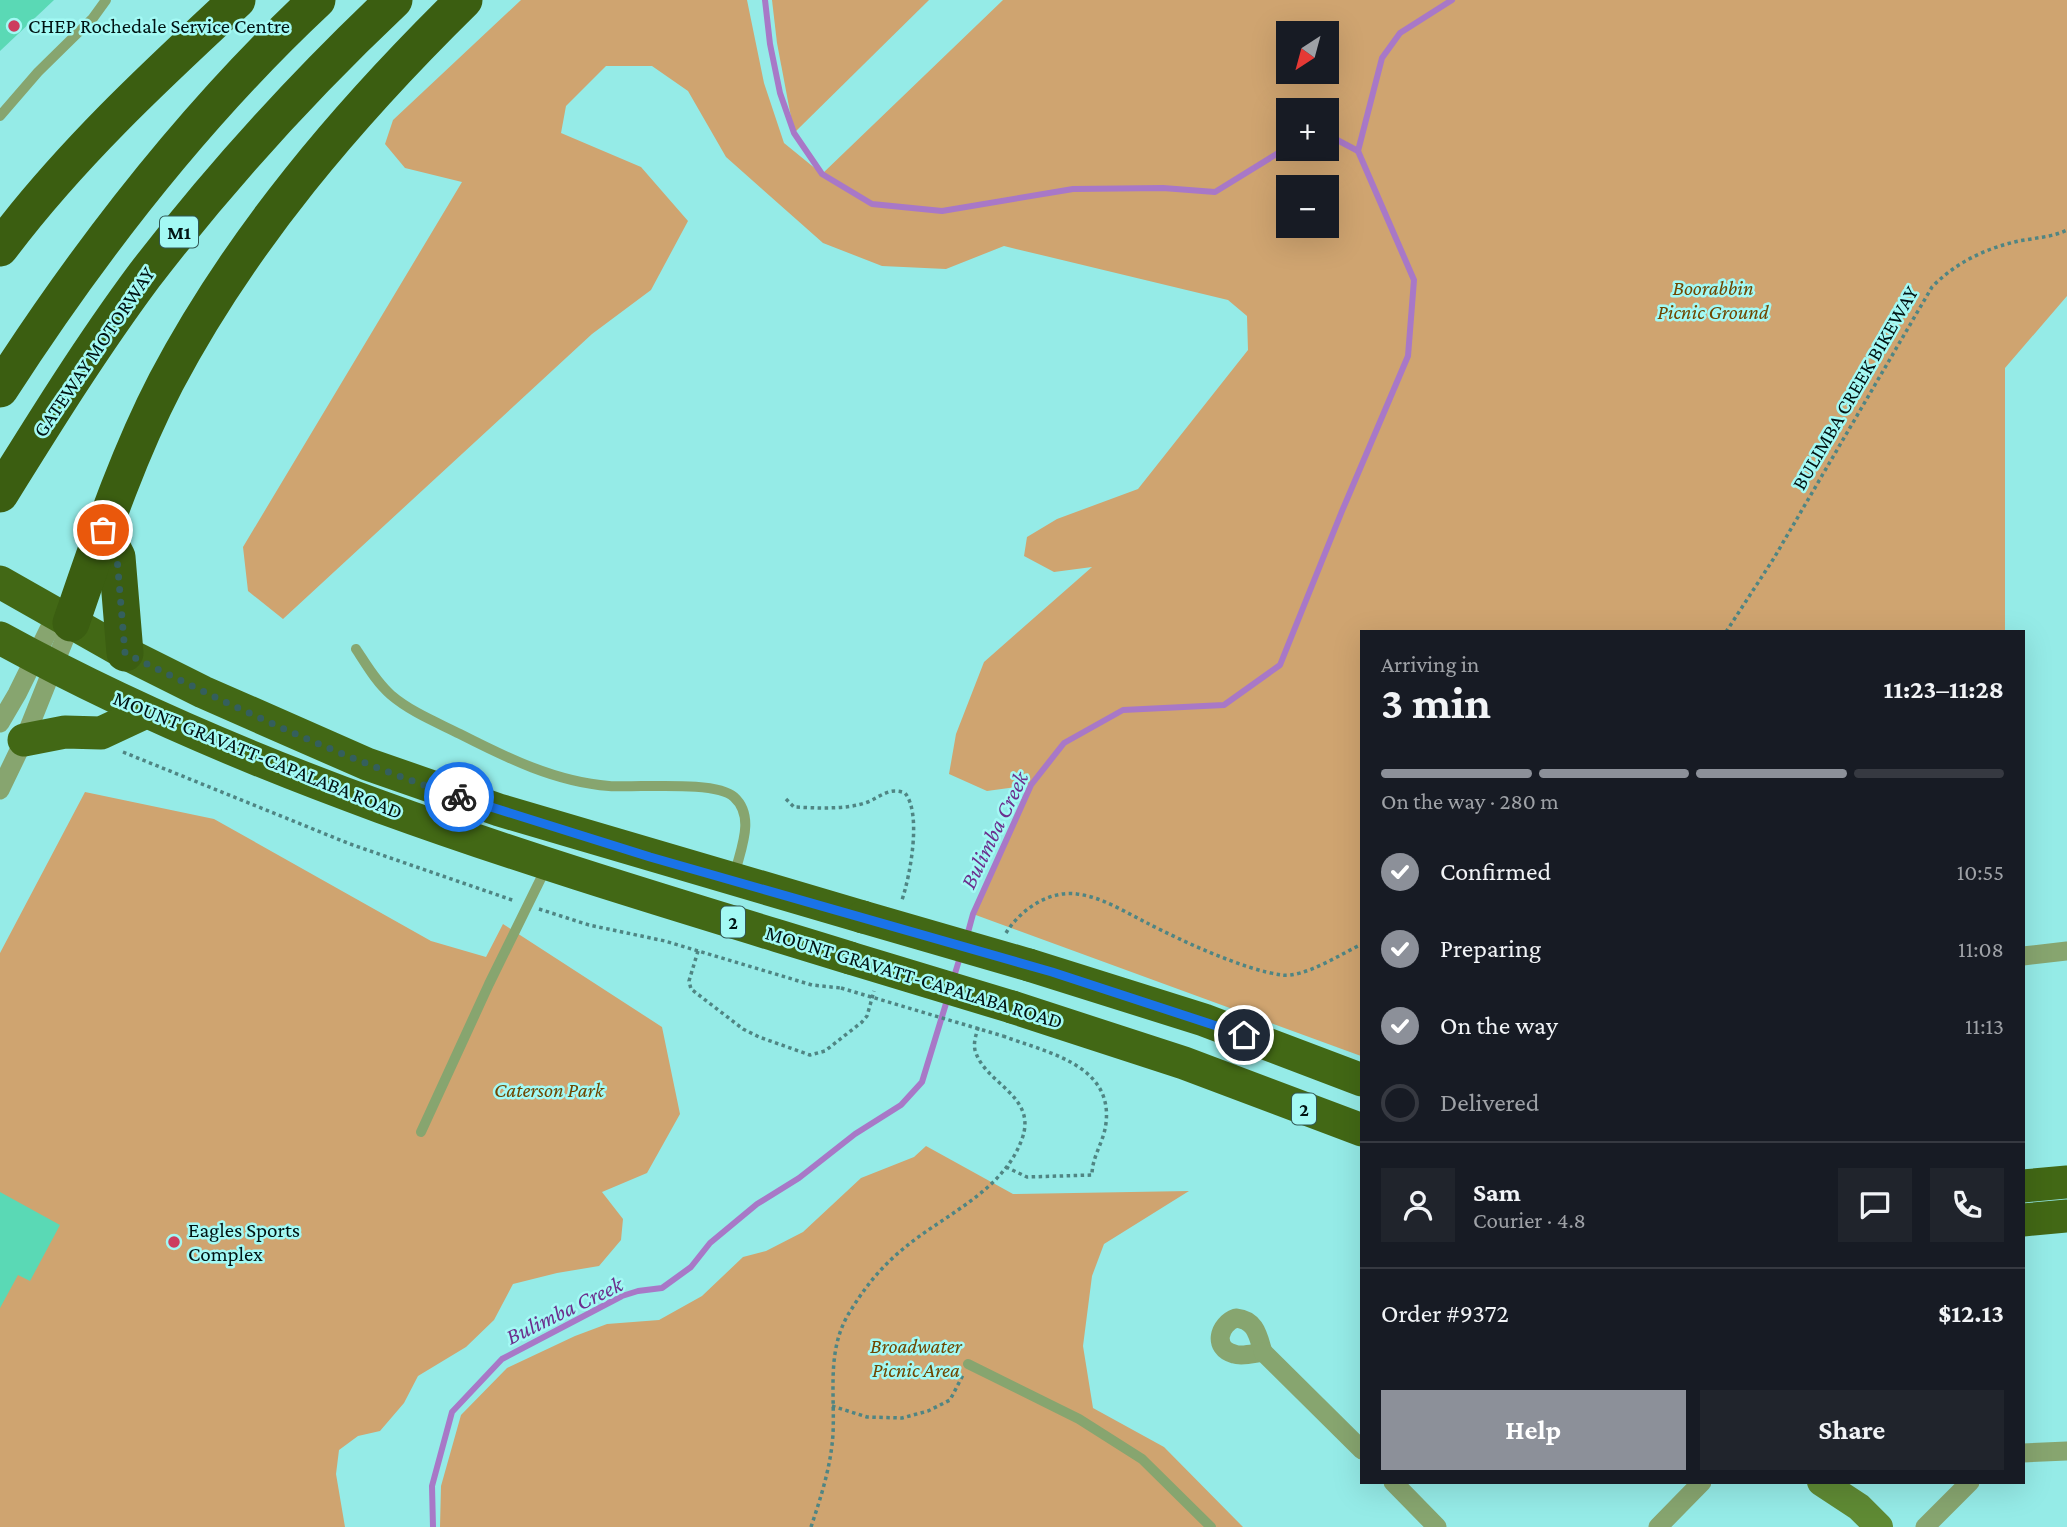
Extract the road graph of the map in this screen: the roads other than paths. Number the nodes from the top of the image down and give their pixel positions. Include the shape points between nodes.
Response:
1 (106, 0) edge
2 (237, 0) edge
3 (317, 0) edge
4 (394, 0) edge
5 (464, 0) edge
6 (0, 116) edge
7 (0, 248) edge
8 (0, 389) edge
9 (0, 494) edge
10 (103, 530) junction
11 (0, 582) edge
12 (63, 619) junction
13 (0, 638) edge
14 (356, 649) dead end
15 (125, 653) junction
16 (45, 662) junction
17 (146, 712) junction
18 (12, 731) edge
19 (0, 790) edge
20 (548, 865) junction
21 (733, 880) junction
22 (2067, 951) edge
23 (2025, 956) edge
24 (1360, 1079) edge
25 (1360, 1129) edge
26 (422, 1132) dead end
27 (2067, 1182) edge
28 (2025, 1186) edge
29 (2067, 1216) edge
30 (2025, 1220) edge
31 (1263, 1352) dead end
32 (968, 1364) road end
33 (1360, 1448) edge
34 (2067, 1451) edge
35 (2025, 1453) edge
36 (1395, 1484) edge
37 (1700, 1484) edge
38 (1824, 1484) edge
39 (1845, 1484) edge
40 (1968, 1484) edge
41 (1859, 1507) junction
42 (1211, 1527) edge
43 (1437, 1527) edge
44 (1658, 1527) edge
45 (1879, 1527) edge
46 (1925, 1527) edge

1 - 6 lane
2 - 7 highway via 123,107
3 - 8 highway, M1 via 242,74 158,170 76,275
4 - 9 highway, GATEWAY MOTORWAY / M1 via 298,95 191,217 96,344
5 - 10 highway via 341,130 240,259 165,384
10 - 12 highway
10 - 15 highway via 117,558
11 - 12 highway, MOUNT GRAVATT-CAPALABA ROAD / 2
12 - 15 highway, MOUNT GRAVATT-CAPALABA ROAD / 2
12 - 16 street
13 - 16 highway, MOUNT GRAVATT-CAPALABA ROAD / 2
14 - 21 lane via 382,687 407,707 522,765 607,786 707,788 729,793 743,810 746,826
15 - 21 highway, MOUNT GRAVATT-CAPALABA ROAD / 2 via 265,721 389,772
16 - 17 highway, MOUNT GRAVATT-CAPALABA ROAD / 2
16 - 18 street
16 - 18 street via 18,694
17 - 18 highway via 101,733
17 - 20 highway, MOUNT GRAVATT-CAPALABA ROAD / 2 via 331,788
18 - 19 street
20 - 25 highway, MOUNT GRAVATT-CAPALABA ROAD / 2, bridge via 846,973 1008,1021 1184,1063
20 - 26 lane
21 - 24 highway, MOUNT GRAVATT-CAPALABA ROAD / 2, bridge via 1204,1020
22 - 23 street
27 - 28 highway
29 - 30 highway
31 - 33 street
32 - 42 lane via 1079,1419 1142,1459
34 - 35 street
36 - 43 street
37 - 44 street
38 - 41 main road
39 - 41 main road
40 - 46 street
41 - 45 main road

